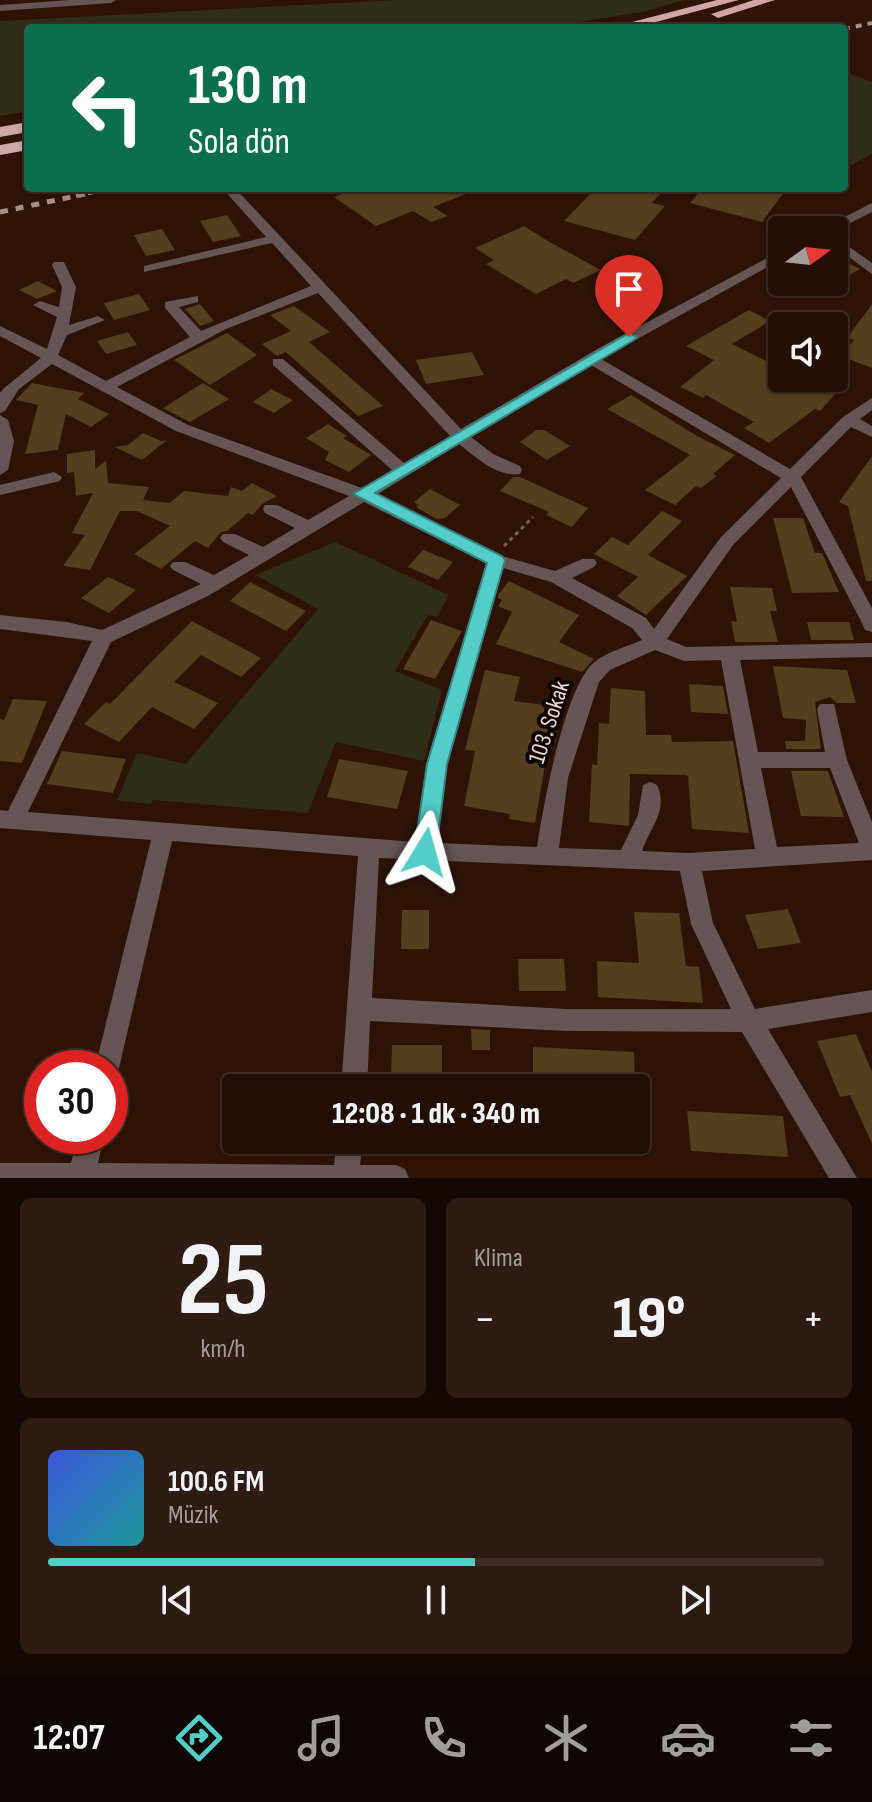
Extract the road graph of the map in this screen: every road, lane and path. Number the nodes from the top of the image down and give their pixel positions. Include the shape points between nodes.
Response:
1 (111, 0) edge
2 (733, 0) edge
3 (769, 0) edge
4 (0, 8) edge
5 (633, 24) edge
6 (676, 24) edge
7 (24, 128) edge
8 (0, 132) edge
9 (24, 146) edge
10 (0, 150) edge
11 (232, 192) edge
12 (872, 207) edge
13 (848, 219) edge
14 (274, 239) junction
15 (848, 251) edge
16 (768, 262) edge
17 (59, 265) dead end
18 (149, 269) dead end
19 (872, 270) edge
20 (318, 288) junction
21 (193, 299) dead end
22 (40, 305) dead end
23 (63, 314) junction
24 (98, 320) dead end
25 (0, 330) edge
26 (59, 333) junction
27 (198, 337) junction
28 (51, 358) junction
29 (591, 359) junction
30 (278, 362) dead end
31 (105, 387) junction
32 (872, 403) edge
33 (0, 408) edge
34 (0, 420) edge
35 (849, 420) junction
36 (182, 428) junction
37 (872, 432) edge
38 (459, 436) junction
39 (168, 439) dead end
40 (0, 470) edge
41 (402, 470) junction
42 (514, 470) dead end
43 (54, 477) dead end
44 (794, 478) junction
45 (0, 490) edge
46 (361, 494) junction
47 (271, 509) dead end
48 (533, 517) dead end
49 (307, 527) junction
50 (229, 538) dead end
51 (263, 554) junction
52 (496, 560) junction
53 (588, 563) dead end
54 (179, 566) dead end
55 (557, 578) junction
56 (215, 583) junction
57 (0, 622) edge
58 (872, 625) edge
59 (104, 637) junction
60 (655, 642) junction
61 (872, 650) edge
62 (730, 655) junction
63 (827, 709) dead end
64 (751, 760) junction
65 (837, 760) junction
66 (650, 791) dead end
67 (7, 819) edge
68 (163, 833) junction
69 (369, 849) junction
70 (872, 850) edge
71 (425, 852) junction
72 (547, 855) junction
73 (629, 859) junction
74 (768, 859) junction
75 (689, 862) junction
76 (872, 1001) edge
77 (361, 1009) junction
78 (749, 1021) junction
79 (111, 1050) edge
80 (355, 1074) edge
81 (87, 1154) edge
82 (348, 1154) edge
83 (0, 1176) edge
84 (81, 1177) edge
85 (346, 1177) edge
86 (396, 1178) edge
87 (844, 1178) edge

1 - 4 street
2 - 5 highway
3 - 6 highway
7 - 8 highway
9 - 10 highway
11 - 14 street
12 - 13 street
14 - 18 street
14 - 20 street
15 - 19 street
16 - 29 street
17 - 23 street via 69,287
20 - 27 street
20 - 38 street
21 - 27 street via 170,305
22 - 23 street
23 - 26 street
24 - 26 street
25 - 28 street
26 - 28 street
27 - 31 street
28 - 31 street
28 - 33 street via 17,382
29 - 38 street
29 - 44 street
30 - 41 street
31 - 36 street
32 - 35 street
34 - 40 street via 6,441
35 - 37 street
35 - 44 street
36 - 39 street
36 - 46 street
38 - 41 street
38 - 42 street
41 - 46 street
43 - 45 street
44 - 58 street
44 - 60 street via 727,541
46 - 49 street
46 - 52 street
47 - 49 street
48 - 52 path
49 - 51 street
50 - 51 street
51 - 56 street
52 - 55 street
52 - 71 street via 437,764
53 - 55 street
54 - 56 street
55 - 60 street via 639,623
56 - 59 street
57 - 59 street
59 - 67 street
60 - 62 street via 684,654
60 - 72 street, 103. Sokak via 603,665 590,679 558,778
61 - 62 street
62 - 64 street
63 - 65 street
64 - 65 street
64 - 74 street
65 - 70 street
66 - 73 street via 649,816
67 - 68 street
68 - 69 street
68 - 79 street
69 - 71 street
69 - 77 street
70 - 74 street
71 - 72 street
72 - 73 street
73 - 75 street
74 - 75 street
75 - 78 street via 702,924
76 - 78 street
77 - 78 street via 567,1020
77 - 80 street
78 - 87 street
81 - 84 street
82 - 85 street
83 - 84 street
84 - 85 street
85 - 86 street

